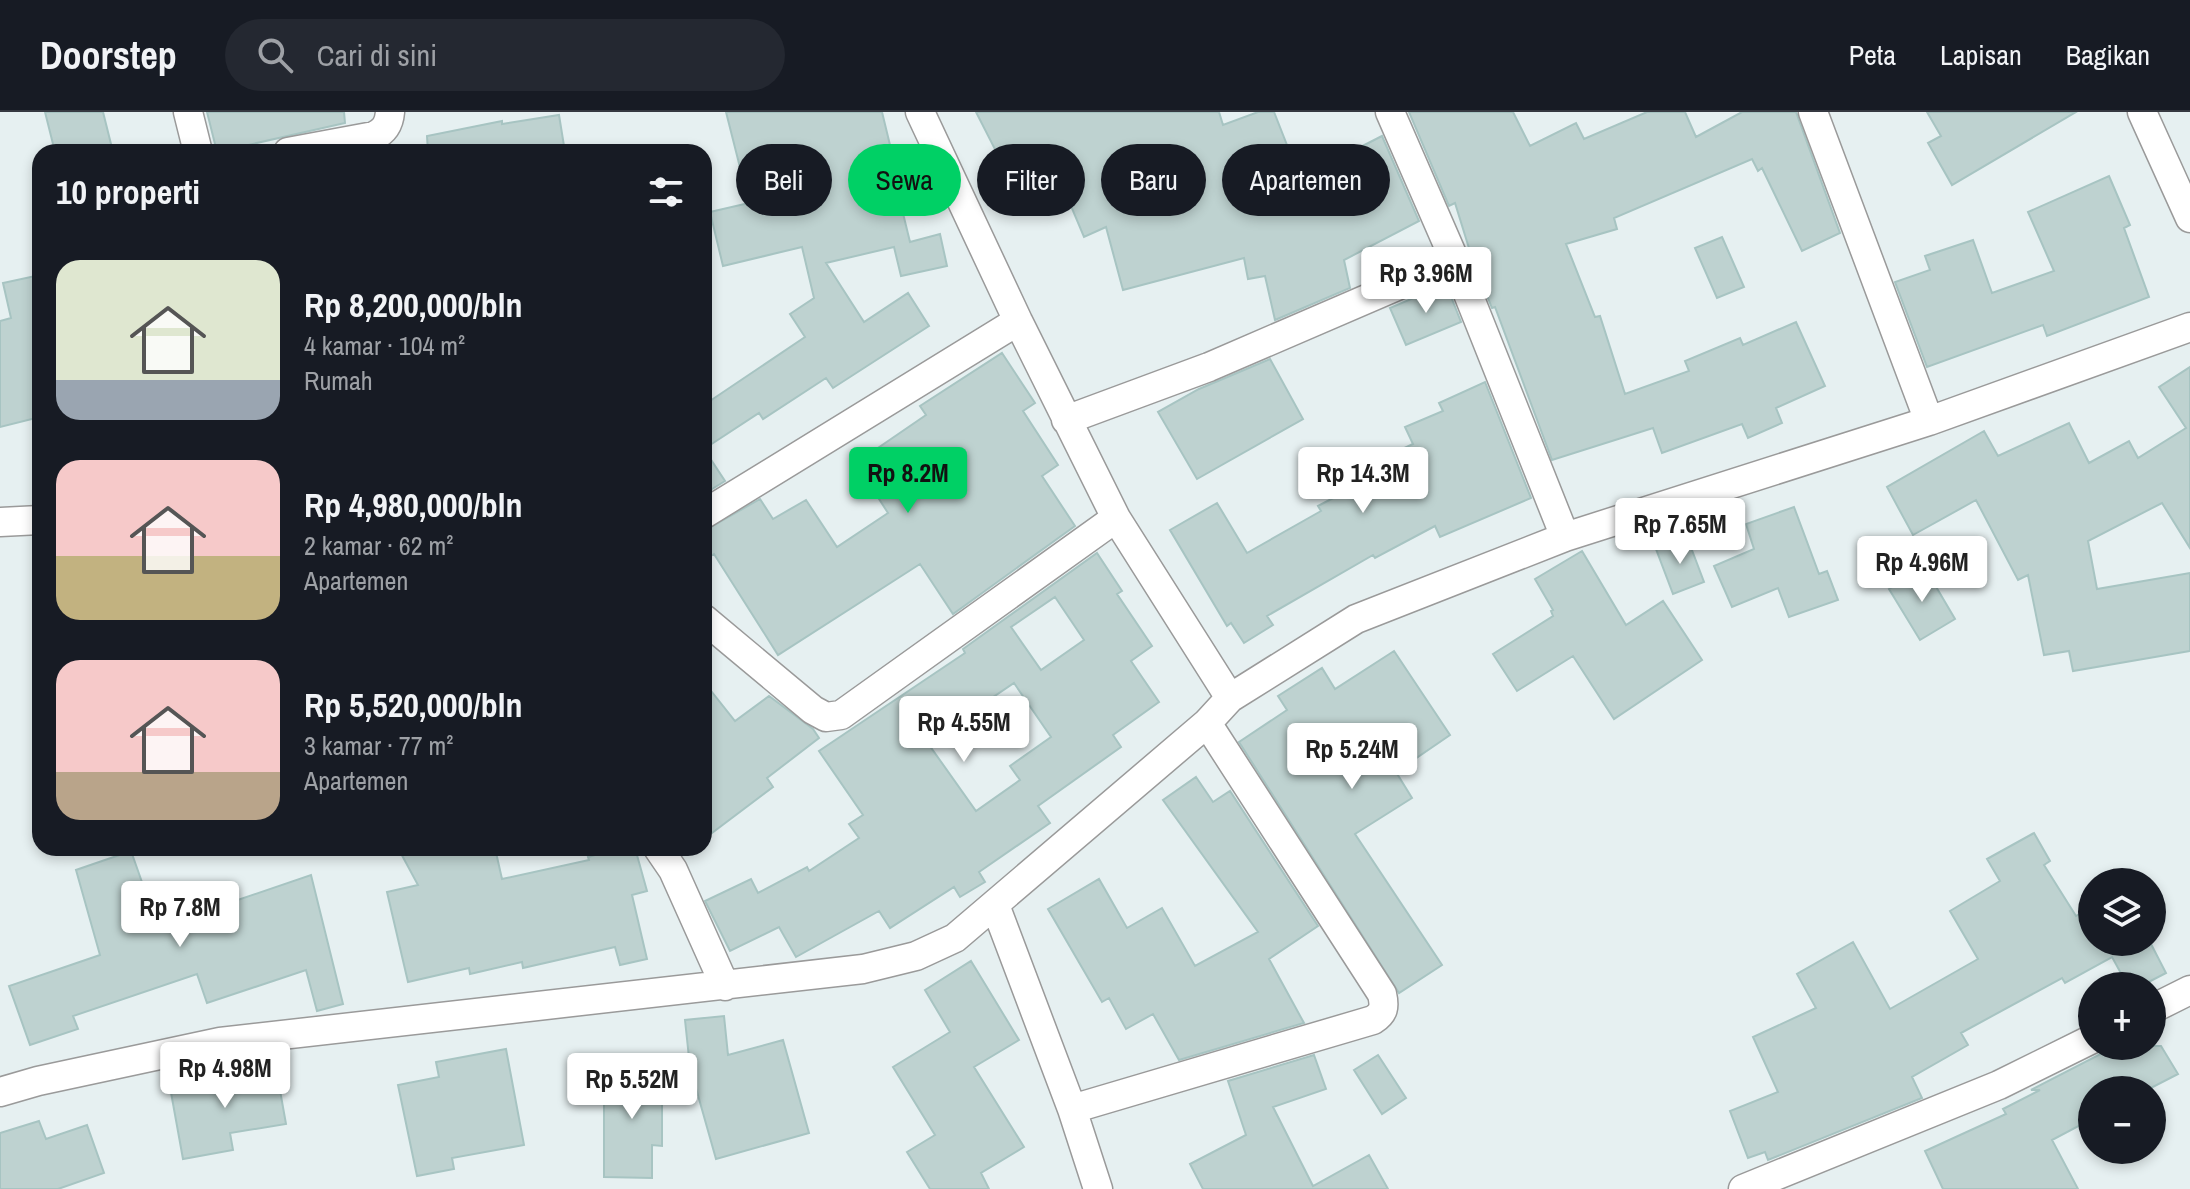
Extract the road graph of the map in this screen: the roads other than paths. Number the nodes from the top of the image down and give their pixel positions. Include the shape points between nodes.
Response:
1 (188, 112) edge
2 (390, 112) edge
3 (920, 112) edge
4 (1390, 112) edge
5 (1813, 112) edge
6 (2142, 112) edge
7 (196, 144) edge
8 (331, 144) edge
9 (2190, 218) edge
10 (1455, 261) junction
11 (1018, 321) junction
12 (2190, 327) edge
13 (1066, 420) junction
14 (1929, 421) junction
15 (712, 509) edge
16 (1116, 518) junction
17 (32, 520) edge
18 (0, 522) edge
19 (1565, 537) junction
20 (712, 626) edge
21 (1230, 698) junction
22 (1207, 723) junction
23 (663, 856) edge
24 (995, 905) junction
25 (725, 986) junction
26 (2190, 990) edge
27 (2166, 1002) edge
28 (2078, 1046) edge
29 (0, 1092) edge
30 (1072, 1109) junction
31 (1098, 1189) edge
32 (1743, 1189) edge

1 - 7 street
2 - 8 street via 382,132
3 - 11 street
4 - 10 street
5 - 14 street
6 - 9 street
10 - 13 street via 1209,367
10 - 19 street
11 - 13 street
11 - 15 street
12 - 14 street
13 - 16 street
14 - 19 street
16 - 20 street via 841,715 813,710
16 - 21 street
17 - 18 street
19 - 21 street via 1356,619
21 - 22 street
22 - 24 street
22 - 30 street via 1382,994 1382,1014
23 - 25 street
24 - 25 street via 955,938 916,956 863,969
24 - 30 street
25 - 29 street via 220,1042
26 - 27 street
28 - 32 street via 1999,1085
30 - 31 street

